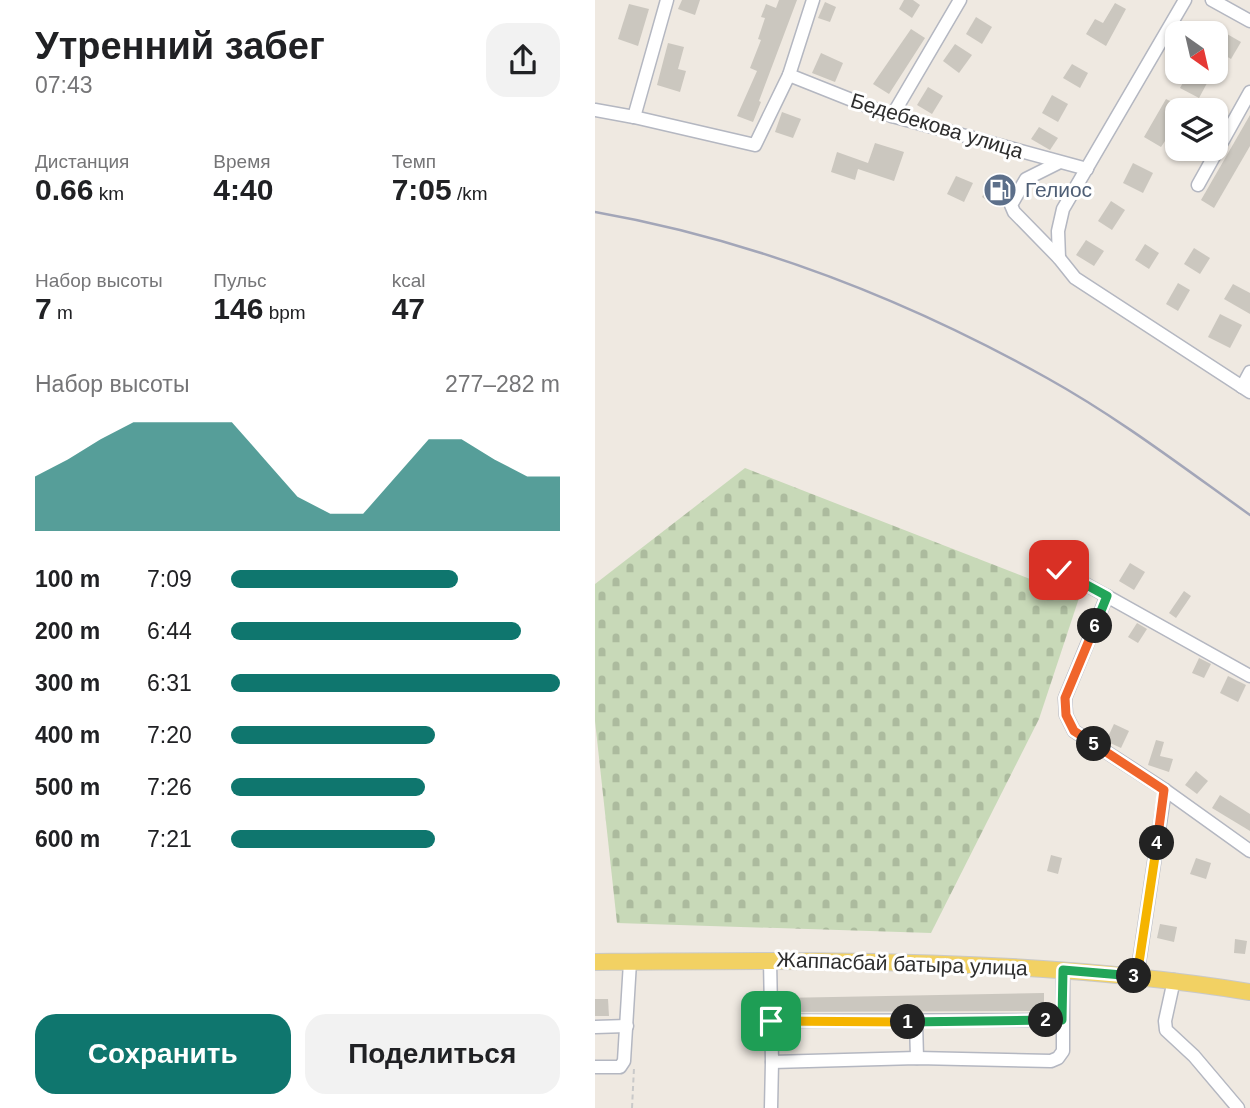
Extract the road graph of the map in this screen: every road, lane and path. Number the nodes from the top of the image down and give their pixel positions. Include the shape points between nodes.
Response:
1 (667, 0) edge
2 (813, 0) edge
3 (960, 0) edge
4 (1185, 0) edge
5 (1212, 0) edge
6 (1250, 21) edge
7 (789, 75) junction
8 (1250, 92) edge
9 (595, 110) edge
10 (892, 116) junction
11 (634, 117) junction
12 (1058, 163) junction
13 (1087, 169) junction
14 (1198, 185) dead end
15 (1059, 258) junction
16 (1250, 372) edge
17 (1246, 389) edge
18 (1059, 570) dead end
19 (1107, 596) junction
20 (1250, 676) edge
21 (1164, 790) junction
22 (1250, 851) edge
23 (770, 960) junction
24 (595, 962) edge
25 (630, 962) junction
26 (1063, 970) junction
27 (1137, 976) junction
28 (1174, 980) junction
29 (1250, 992) edge
30 (1062, 1020) junction
31 (771, 1021) junction
32 (916, 1022) junction
33 (627, 1026) junction
34 (595, 1027) edge
35 (917, 1058) junction
36 (772, 1062) junction
37 (595, 1067) edge
38 (771, 1108) edge
39 (1238, 1108) edge

1 - 11 street
2 - 7 street
3 - 10 street
4 - 13 street
5 - 6 street
7 - 10 street, Бедебекова улица
7 - 11 street via 755,145
8 - 14 street
9 - 11 street
10 - 12 street, Бедебекова улица
12 - 13 street, Бедебекова улица
12 - 15 street via 1026,179 1011,205
13 - 15 street via 1063,209
15 - 17 street via 1075,278
16 - 17 street
18 - 19 street
19 - 20 street
19 - 21 street via 1065,698 1066,715 1074,731
21 - 22 street
21 - 27 street
23 - 25 main road, Жаппасбай батыра улица
23 - 26 main road, Жаппасбай батыра улица
23 - 31 street
24 - 25 main road, Жаппасбай батыра улица
25 - 33 street
26 - 27 main road, Жаппасбай батыра улица
26 - 30 street
27 - 28 main road, Жаппасбай батыра улица
28 - 29 main road, Жаппасбай батыра улица
28 - 39 street via 1166,1030
30 - 32 street
30 - 35 street via 1063,1051 1051,1060
31 - 32 street
31 - 36 street
32 - 35 street
33 - 34 street
33 - 37 street via 620,1067
35 - 36 street
36 - 38 street

